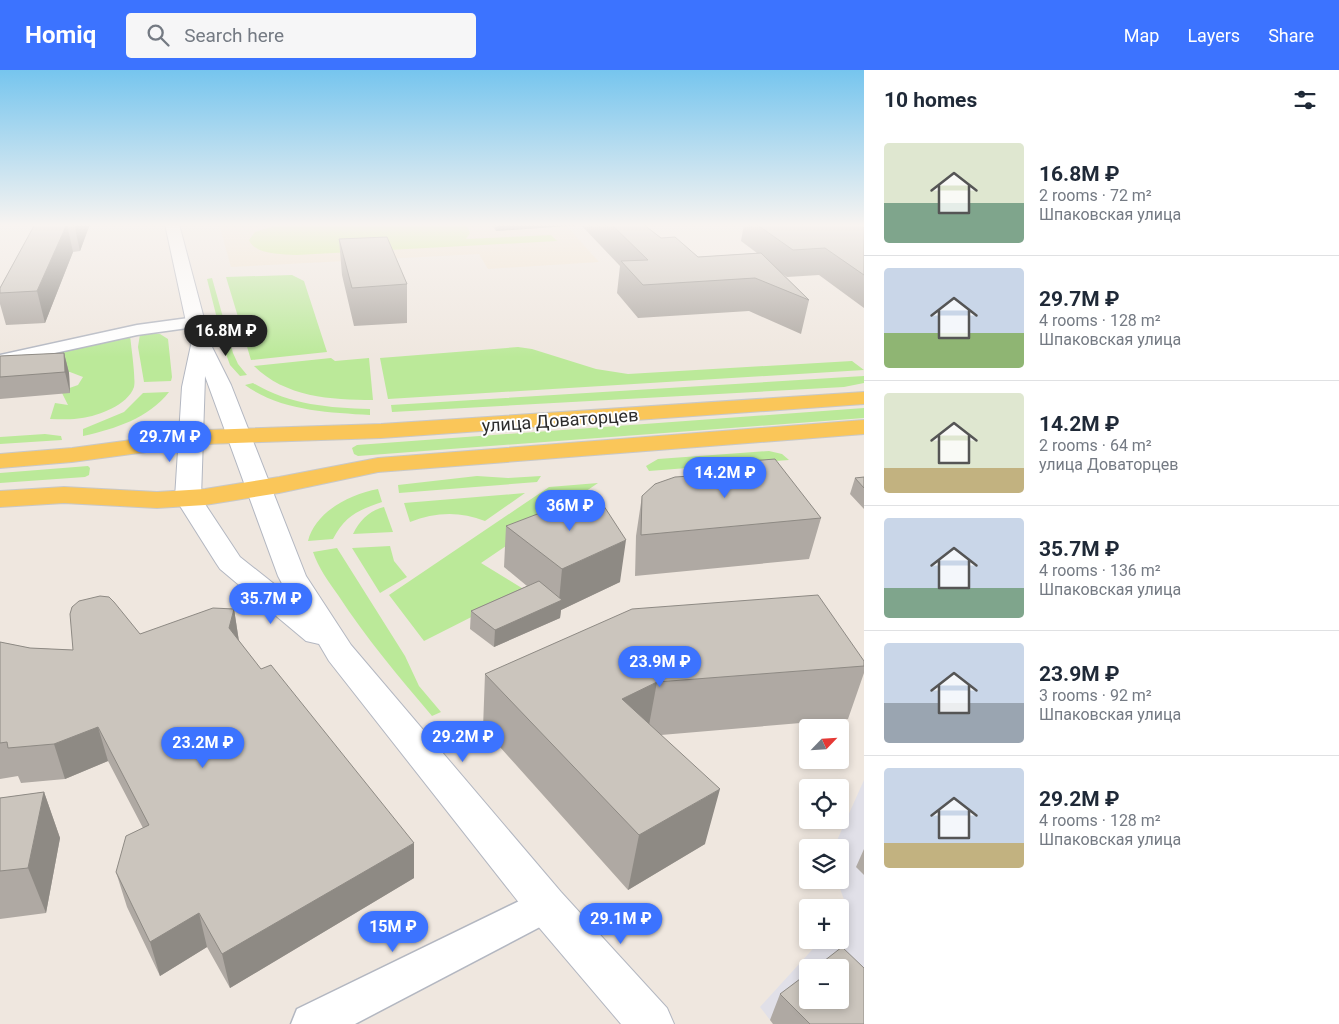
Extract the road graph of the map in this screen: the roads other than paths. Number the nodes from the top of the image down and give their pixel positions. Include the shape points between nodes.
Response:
1 (183, 269) edge
2 (196, 322) junction
3 (201, 346) junction
4 (0, 360) edge
5 (864, 398) edge
6 (864, 427) edge
7 (0, 461) edge
8 (0, 498) edge
9 (188, 498) junction
10 (340, 653) junction
11 (546, 905) junction
12 (312, 1024) edge
13 (651, 1024) edge

1 - 2 main road
2 - 3 main road
2 - 4 street via 137,330
3 - 9 main road via 193,386
3 - 10 main road via 220,385 292,576
5 - 7 main road, улица Доваторцев via 381,431 206,437
6 - 9 main road, улица Доваторцев via 378,465 278,485
8 - 9 main road, улица Доваторцев
9 - 10 main road via 230,563
10 - 11 main road
11 - 12 street
11 - 13 main road

